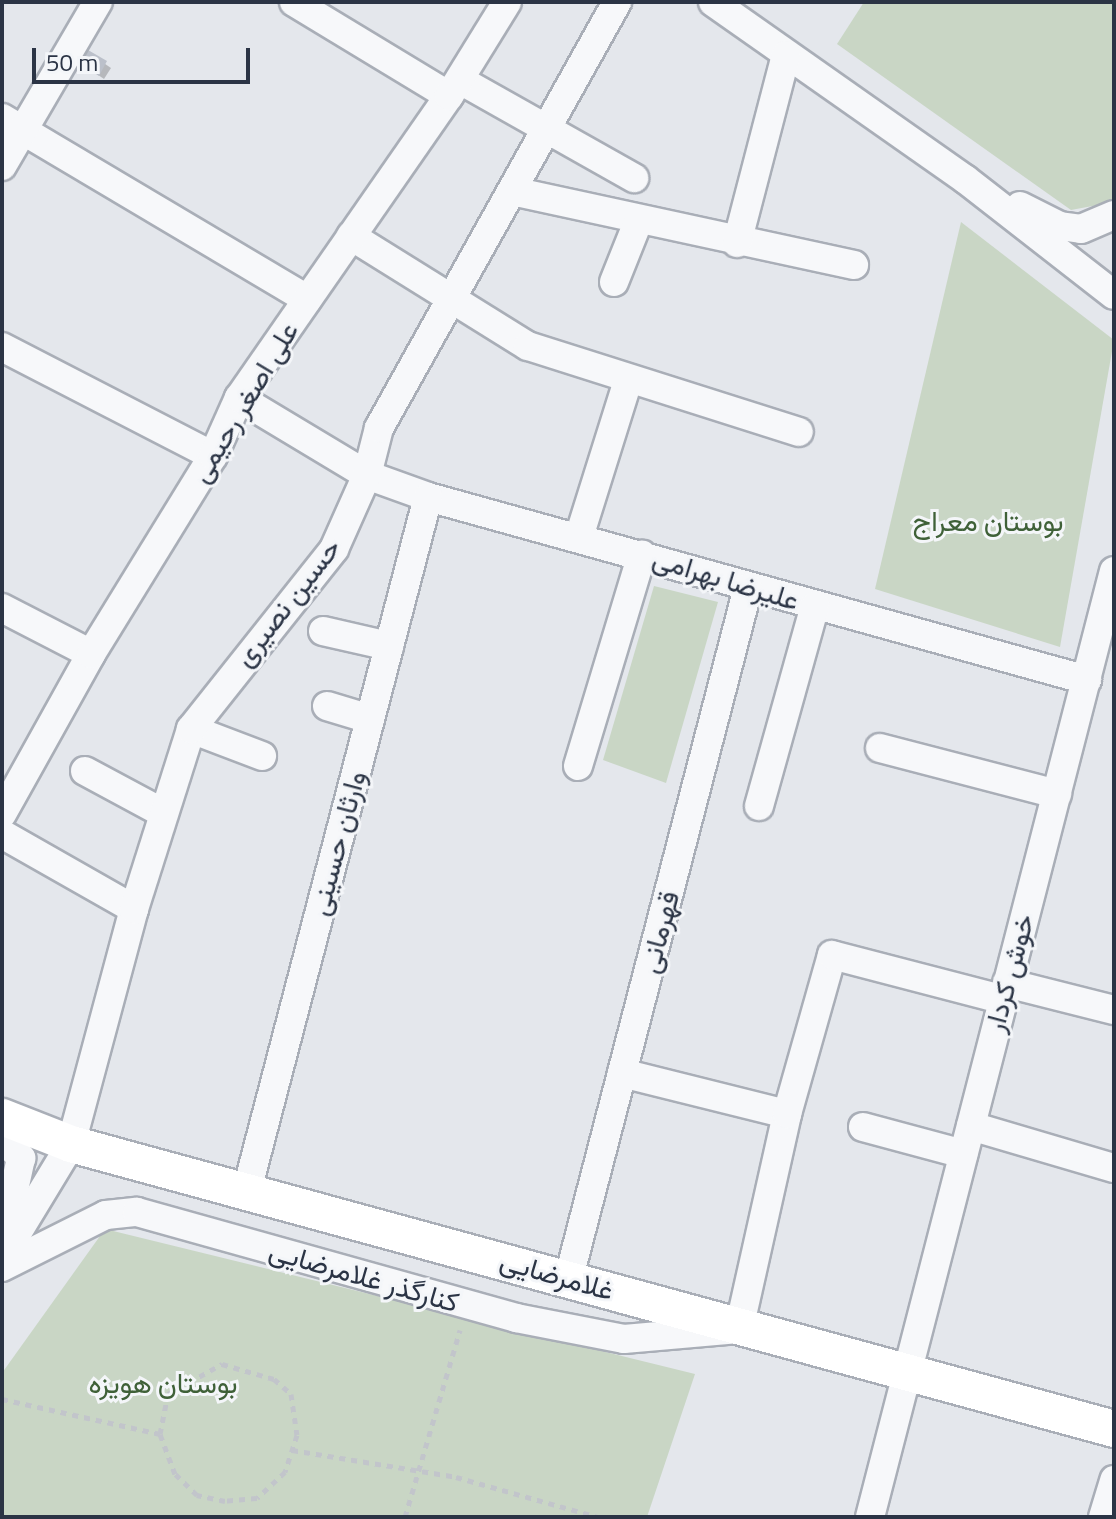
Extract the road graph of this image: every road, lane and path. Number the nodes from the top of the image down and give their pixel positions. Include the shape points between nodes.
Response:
1 (98, 2) edge
2 (294, 2) edge
3 (507, 2) edge
4 (617, 2) edge
5 (713, 2) edge
6 (786, 55) junction
7 (454, 88) junction
8 (12, 124) edge
9 (544, 130) junction
10 (2, 166) edge
11 (634, 178) dead end
12 (965, 179) junction
13 (512, 191) junction
14 (1114, 215) edge
15 (638, 222) junction
16 (351, 236) junction
17 (737, 243) junction
18 (854, 265) dead end
19 (614, 282) dead end
20 (1114, 295) edge
21 (451, 298) junction
22 (307, 299) junction
23 (2, 347) edge
24 (628, 381) junction
25 (239, 398) junction
26 (799, 432) dead end
27 (213, 456) junction
28 (367, 475) junction
29 (428, 497) junction
30 (579, 537) junction
31 (642, 554) junction
32 (1114, 571) edge
33 (748, 588) junction
34 (815, 606) junction
35 (2, 608) edge
36 (323, 631) dead end
37 (389, 646) junction
38 (91, 654) junction
39 (1087, 680) junction
40 (327, 706) dead end
41 (370, 719) junction
42 (191, 729) junction
43 (880, 748) dead end
44 (262, 756) dead end
45 (578, 766) dead end
46 (85, 771) dead end
47 (1057, 794) junction
48 (759, 806) dead end
49 (163, 813) junction
50 (2, 814) edge
51 (2, 834) edge
52 (134, 909) junction
53 (1004, 991) junction
54 (1114, 1010) edge
55 (622, 1073) junction
56 (787, 1114) junction
57 (2, 1117) edge
58 (971, 1126) junction
59 (863, 1127) dead end
60 (2, 1138) edge
61 (71, 1144) junction
62 (963, 1154) junction
63 (1114, 1168) edge
64 (247, 1190) junction
65 (2, 1242) edge
66 (2, 1258) edge
67 (2, 1267) edge
68 (569, 1277) junction
69 (469, 1305) junction
70 (739, 1329) junction
71 (907, 1376) junction
72 (2, 1399) edge
73 (1114, 1429) edge
74 (160, 1434) junction
75 (292, 1450) junction
76 (417, 1471) junction
77 (1114, 1480) edge
78 (405, 1517) edge
79 (598, 1517) edge
80 (870, 1517) edge
81 (1103, 1517) edge

1 - 8 street
2 - 7 street
3 - 7 street, علی اصغر رحیمی
4 - 9 street, حسین نصیری
5 - 6 street
6 - 12 street
6 - 17 street
7 - 9 street
7 - 16 street, علی اصغر رحیمی
8 - 10 street
8 - 22 street
9 - 11 street
9 - 13 street, حسین نصیری
12 - 14 street via 1060,226 1081,229
12 - 20 street
13 - 15 street
13 - 21 street, حسین نصیری
15 - 17 street
15 - 19 street
16 - 21 street
16 - 22 street, علی اصغر رحیمی
17 - 18 street
21 - 24 street via 528,346
21 - 28 street, حسین نصیری via 379,428
22 - 25 street, علی اصغر رحیمی
23 - 27 street
24 - 26 street
24 - 30 street
25 - 27 street, علی اصغر رحیمی
25 - 28 street, علیرضا بهرامی
27 - 38 street, علی اصغر رحیمی
28 - 29 street, علیرضا بهرامی
28 - 42 street, حسین نصیری via 334,549
29 - 30 street, علیرضا بهرامی
29 - 37 street, وارثان حسینی
30 - 31 street, علیرضا بهرامی
31 - 33 street, علیرضا بهرامی
31 - 45 street
32 - 39 street, خوش کردار
33 - 34 street, علیرضا بهرامی
33 - 55 street, قهرمانی
34 - 39 street, علیرضا بهرامی
34 - 48 street
35 - 38 street
36 - 37 street
37 - 41 street, وارثان حسینی
38 - 50 street, علی اصغر رحیمی
39 - 47 street, خوش کردار
40 - 41 street
41 - 64 street, وارثان حسینی
42 - 44 street
42 - 49 street, حسین نصیری
43 - 47 street
46 - 49 street
47 - 53 street, خوش کردار
49 - 52 street, حسین نصیری
51 - 52 street
52 - 61 street, حسین نصیری
53 - 54 street
53 - 56 street via 832,955
53 - 58 street, خوش کردار
55 - 56 street
55 - 68 street, قهرمانی
56 - 70 street
57 - 61 main road, غلامرضایی
58 - 62 street, خوش کردار
58 - 63 street
59 - 62 street
60 - 65 street via 21,1158
61 - 64 main road, غلامرضایی
61 - 66 street, حسین نصیری
62 - 71 street, خوش کردار
64 - 68 main road, غلامرضایی
67 - 69 street, کنارگذر غلامرضایی via 106,1215 137,1212
68 - 70 main road, غلامرضایی
69 - 70 street, کنارگذر غلامرضایی via 624,1339
69 - 76 path
70 - 71 main road, غلامرضایی
71 - 73 main road, غلامرضایی
71 - 80 street, خوش کردار
72 - 74 path
74 - 75 path via 175,1474 197,1495 225,1501 257,1498 285,1472
74 - 75 path via 168,1394 222,1364 274,1379 291,1394 297,1435
75 - 76 path
76 - 78 path
76 - 79 path
77 - 81 street

